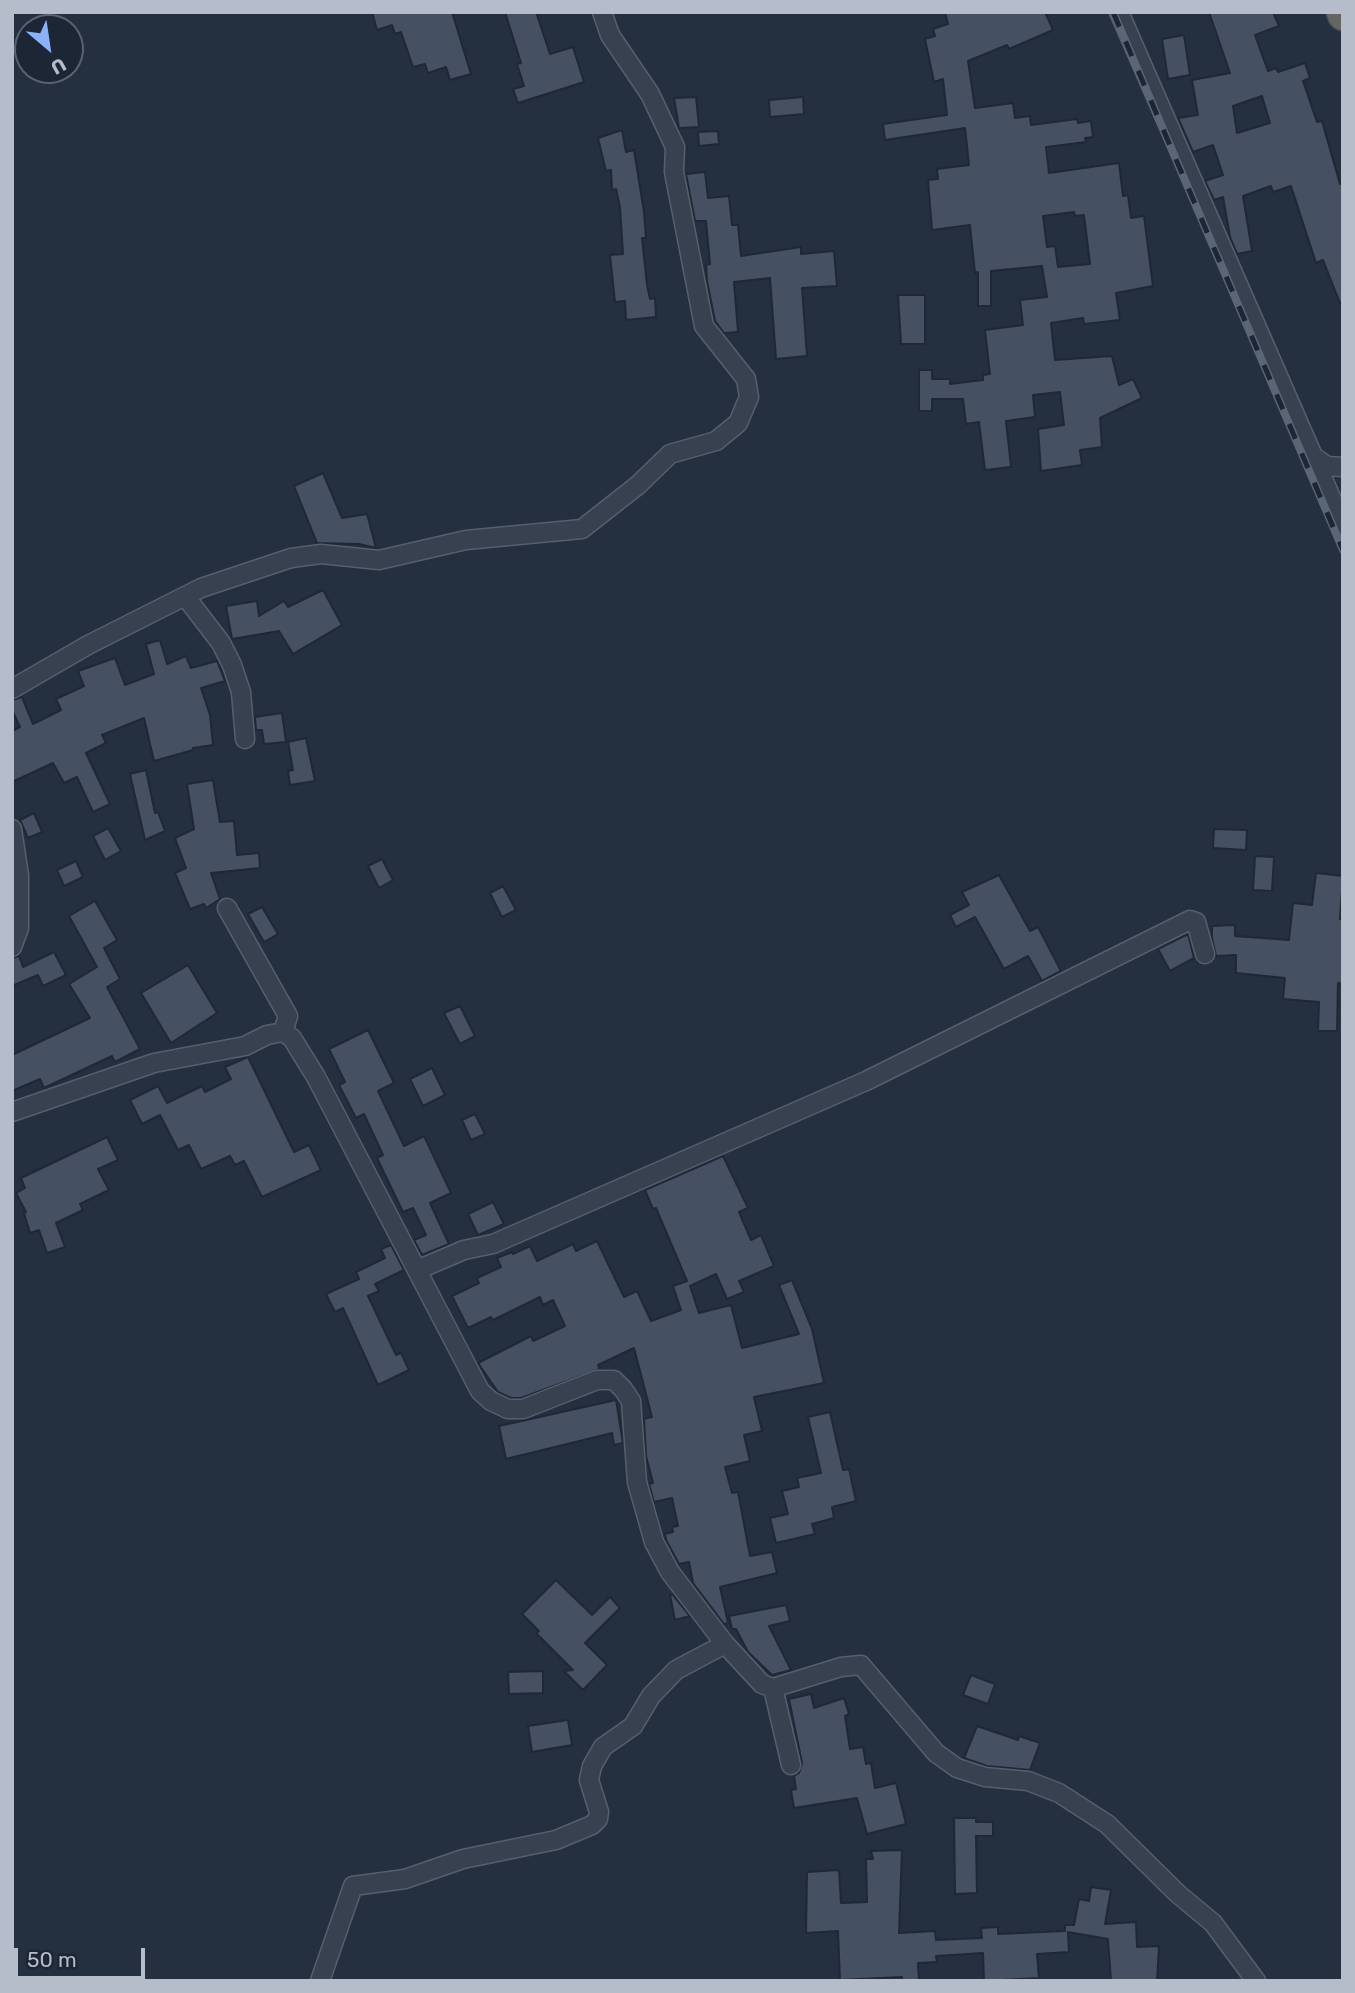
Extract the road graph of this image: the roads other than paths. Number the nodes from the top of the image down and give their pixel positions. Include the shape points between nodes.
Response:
1 (602, 12) edge
2 (1119, 12) edge
3 (1313, 456) junction
4 (1343, 467) edge
5 (1343, 525) edge
6 (185, 596) junction
7 (12, 689) edge
8 (245, 739) dead end
9 (12, 829) edge
10 (227, 908) dead end
11 (12, 947) edge
12 (1205, 954) dead end
13 (283, 1032) junction
14 (12, 1112) edge
15 (417, 1270) junction
16 (725, 1644) junction
17 (773, 1688) junction
18 (791, 1765) dead end
19 (320, 1981) edge
20 (1256, 1981) edge

1 - 6 street via 610,35 650,94 675,147 674,172 704,326 746,379 749,397 738,423 716,441 670,454 582,529 466,540 379,560 306,555
2 - 3 street
3 - 4 street via 1327,466
3 - 5 street
6 - 7 street
6 - 8 street via 232,665 241,692
9 - 11 street via 19,928
10 - 13 street via 288,1016
12 - 15 street via 1196,922 1191,920 866,1081 493,1244 464,1250
13 - 14 street via 245,1046 154,1063
13 - 15 street via 304,1055
15 - 16 street via 461,1358 491,1401 508,1409 523,1409 597,1380 619,1382 631,1401 637,1482 654,1542 670,1572
16 - 17 street via 762,1684
16 - 19 street via 676,1670 651,1696 633,1726 603,1747 589,1780 598,1812 592,1825 556,1840 463,1859 405,1879 353,1886
17 - 18 street
17 - 20 street via 861,1665 928,1744 957,1768 985,1777 1028,1781 1059,1793 1107,1824 1213,1923

